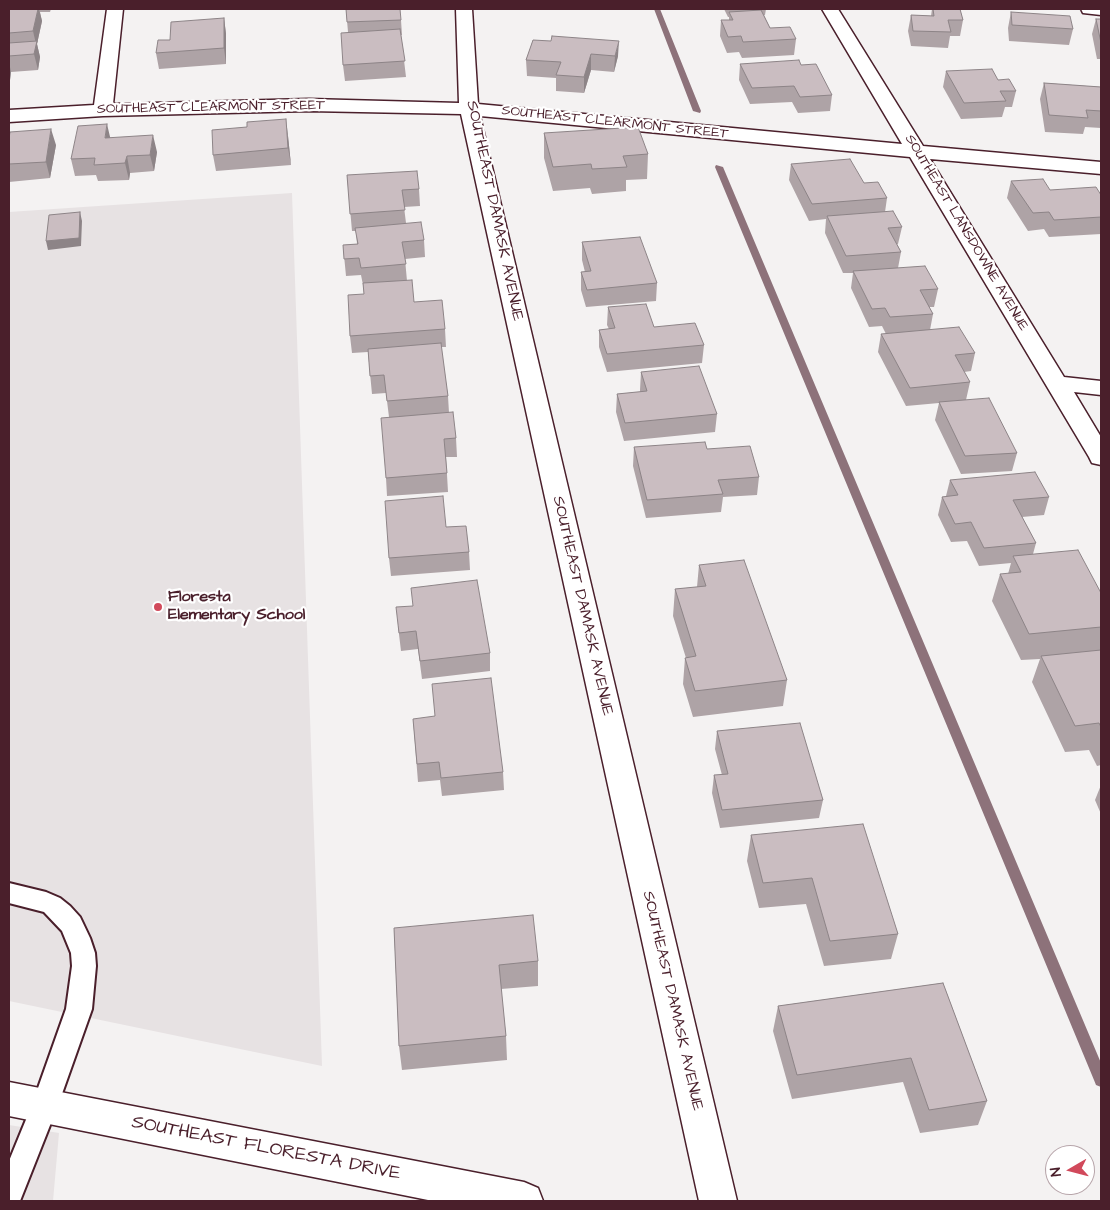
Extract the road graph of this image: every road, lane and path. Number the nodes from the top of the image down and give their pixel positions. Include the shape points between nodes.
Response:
1 (115, 9) edge
2 (464, 9) edge
3 (830, 9) edge
4 (1089, 9) edge
5 (1101, 10) edge
6 (469, 109) junction
7 (103, 110) junction
8 (9, 116) edge
9 (917, 151) junction
10 (1101, 168) edge
11 (1056, 383) junction
12 (1101, 388) edge
13 (1101, 457) edge
14 (9, 893) edge
15 (9, 1100) edge
16 (45, 1105) junction
17 (9, 1194) edge
18 (524, 1201) edge
19 (718, 1201) edge

1 - 7 street
2 - 6 street, SOUTHEAST DAMASK AVENUE
3 - 9 street, SOUTHEAST LANSDOWNE AVENUE
4 - 5 street
6 - 7 street, SOUTHEAST CLEARMONT STREET via 309,105
6 - 9 street, SOUTHEAST CLEARMONT STREET
6 - 19 street, SOUTHEAST DAMASK AVENUE
7 - 8 street, SOUTHEAST CLEARMONT STREET
9 - 10 street, SOUTHEAST CLEARMONT STREET
9 - 11 street, SOUTHEAST LANSDOWNE AVENUE
11 - 12 street
11 - 13 street, SOUTHEAST LANSDOWNE AVENUE
14 - 16 lane via 52,905 72,924 83,953 84,980 79,1009
15 - 16 street, SOUTHEAST FLORESTA DRIVE
16 - 17 lane
16 - 18 street, SOUTHEAST FLORESTA DRIVE

